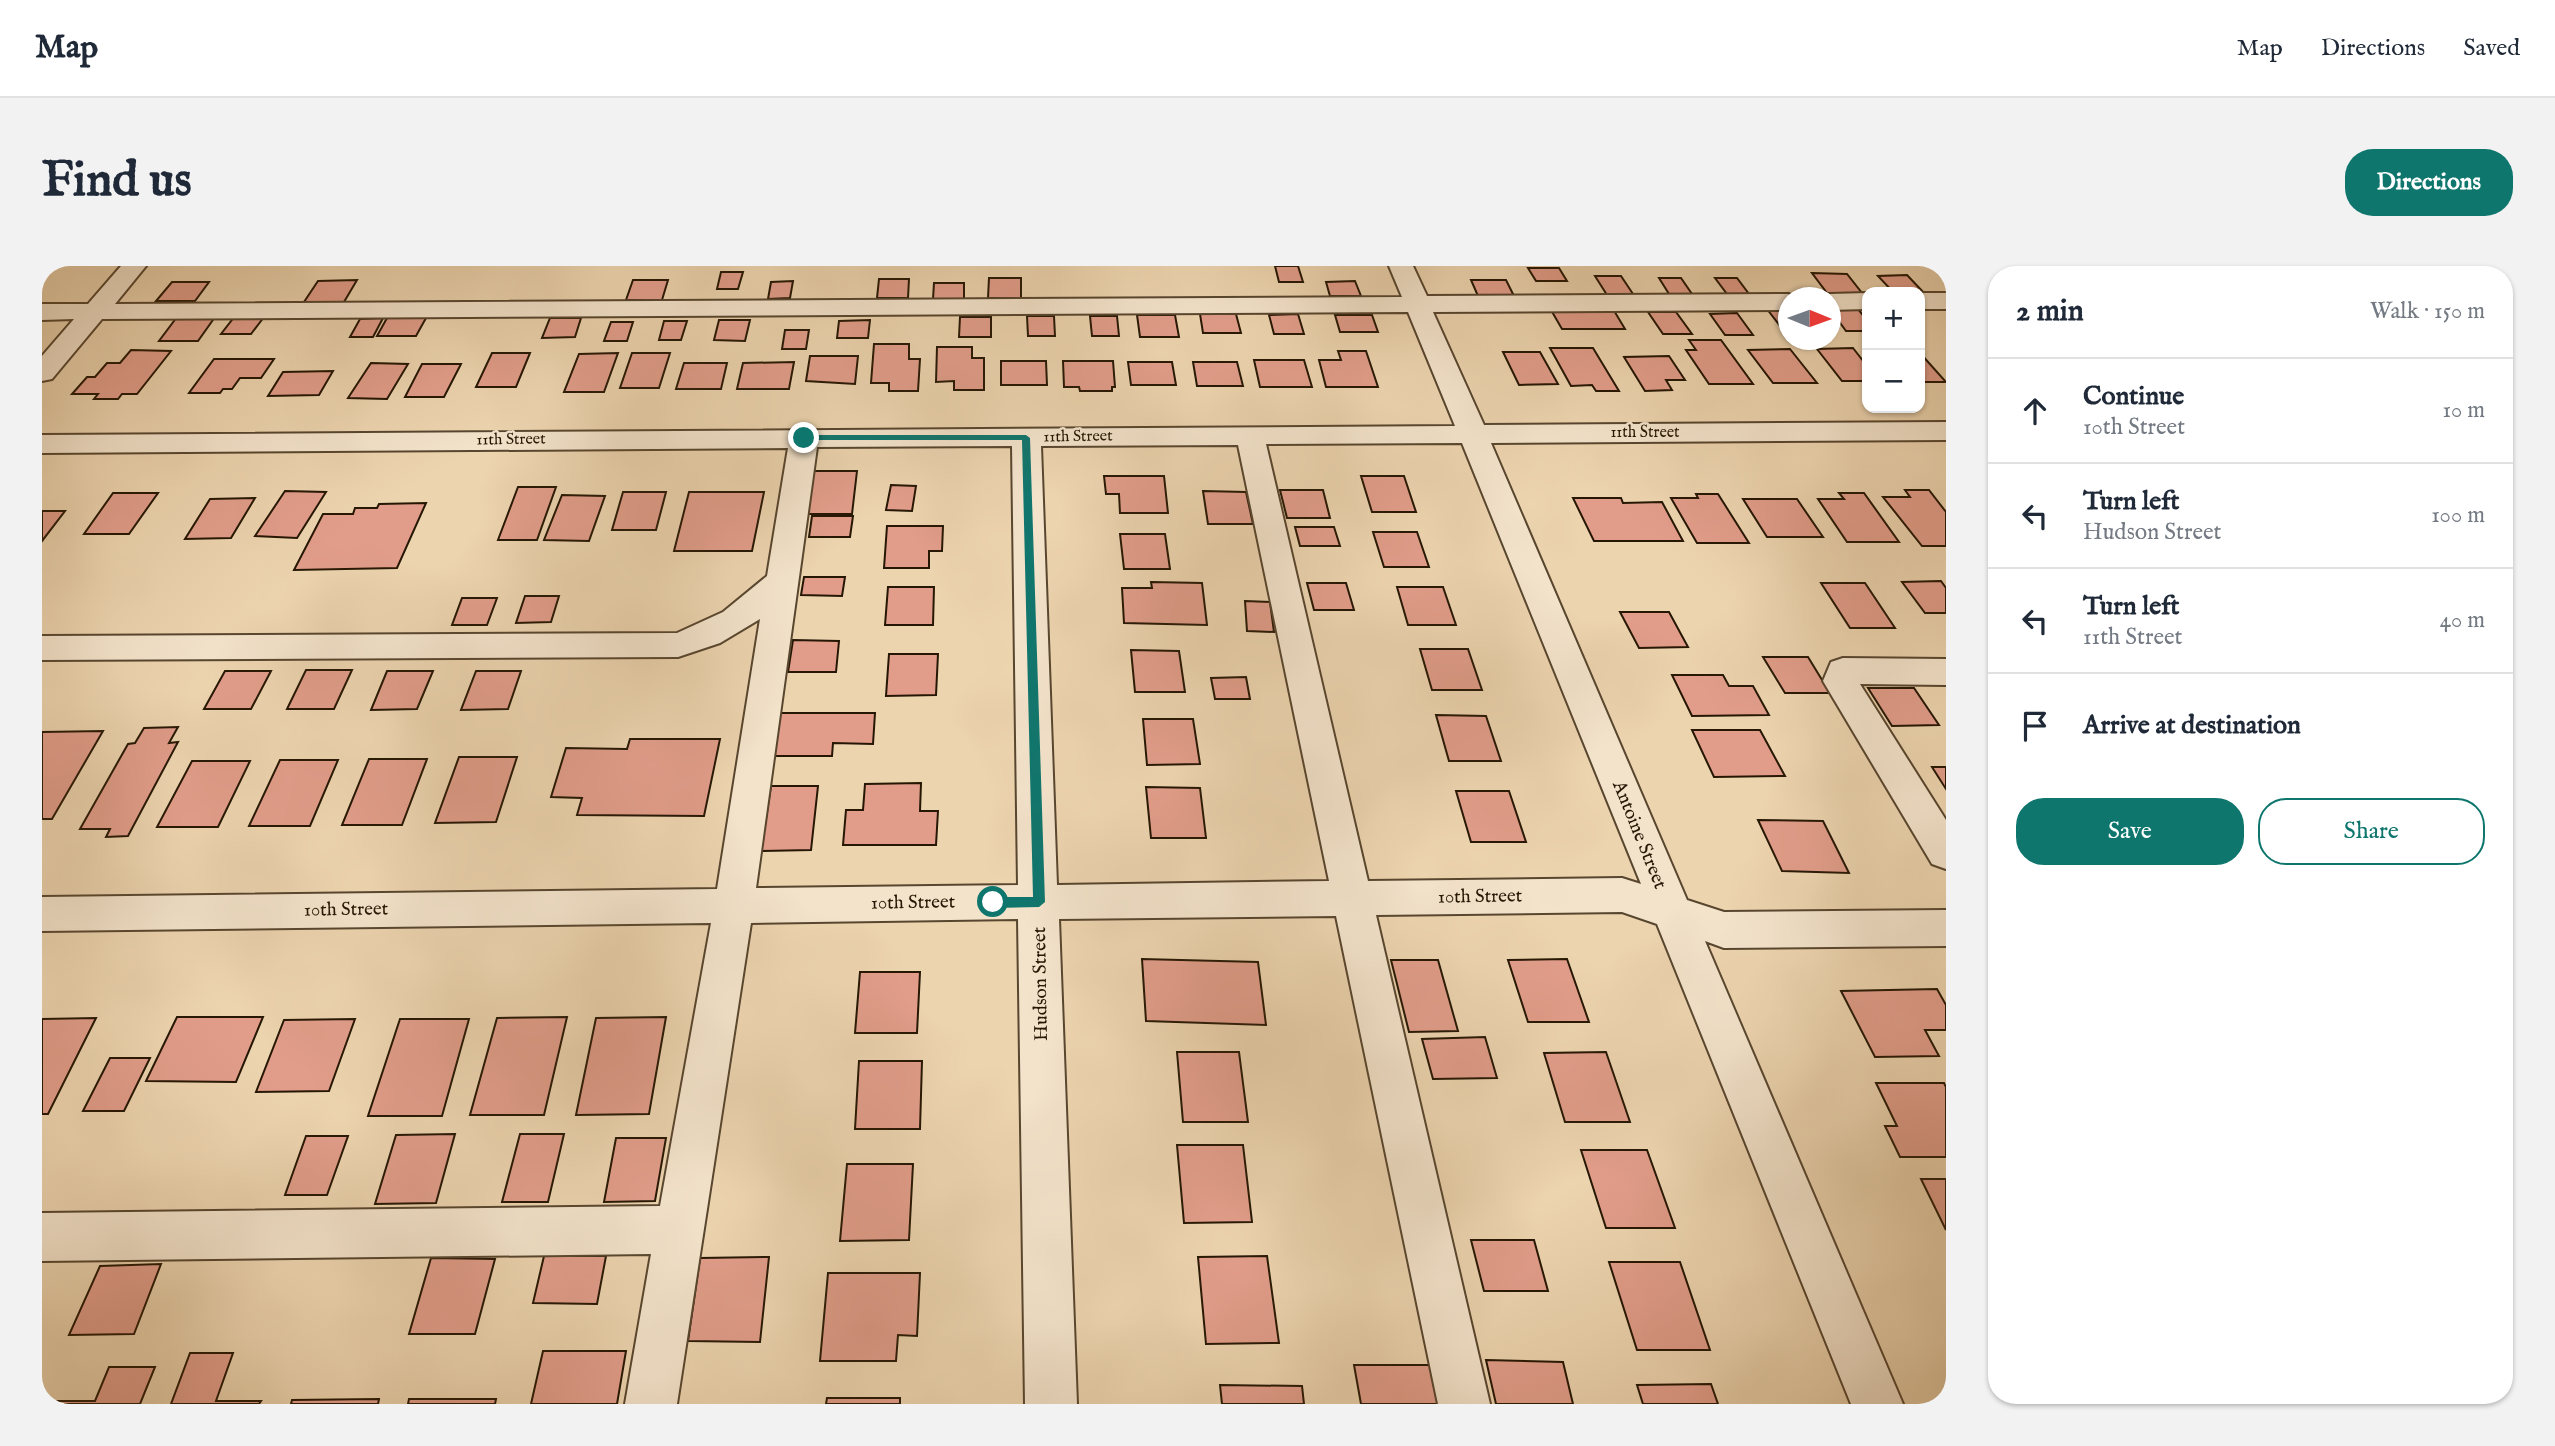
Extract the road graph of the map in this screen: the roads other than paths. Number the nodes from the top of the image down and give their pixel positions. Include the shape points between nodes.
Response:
1 (134, 266) edge
2 (1401, 266) edge
3 (1862, 301) edge
4 (1925, 301) edge
5 (1946, 301) edge
6 (1778, 302) edge
7 (1841, 302) edge
8 (1417, 304) junction
9 (42, 312) edge
10 (95, 312) junction
11 (42, 373) edge
12 (1946, 431) edge
13 (1473, 433) junction
14 (1250, 435) junction
15 (804, 438) junction
16 (1026, 438) junction
17 (42, 444) edge
18 (783, 580) junction
19 (42, 648) edge
20 (1946, 672) edge
21 (1946, 853) edge
22 (1353, 898) junction
23 (1039, 902) junction
24 (734, 905) junction
25 (42, 914) edge
26 (1671, 914) junction
27 (1946, 928) edge
28 (680, 1230) junction
29 (42, 1237) edge
30 (651, 1404) edge
31 (1051, 1404) edge
32 (1464, 1404) edge
33 (1877, 1404) edge

1 - 10 street
2 - 8 street, Antoine Street
3 - 7 street
4 - 5 street
6 - 8 street
8 - 10 street
8 - 13 street, Antoine Street
9 - 10 street
10 - 11 street
12 - 13 street, 11th Street
13 - 14 street, 11th Street
13 - 26 street, Antoine Street
14 - 16 street, 11th Street
14 - 22 street
15 - 16 street, 11th Street
15 - 17 street, 11th Street
15 - 18 street
16 - 23 street, Hudson Street
18 - 19 street via 740,619 712,635 677,645
18 - 24 street
20 - 21 street via 1843,671 1840,681
22 - 23 street, 10th Street
22 - 26 street, 10th Street via 1623,895
22 - 32 street
23 - 24 street, 10th Street
23 - 31 street, Hudson Street
24 - 25 street, 10th Street
24 - 28 street
26 - 27 street, 10th Street via 1724,930
26 - 33 street, Antoine Street
28 - 29 street
28 - 30 street

